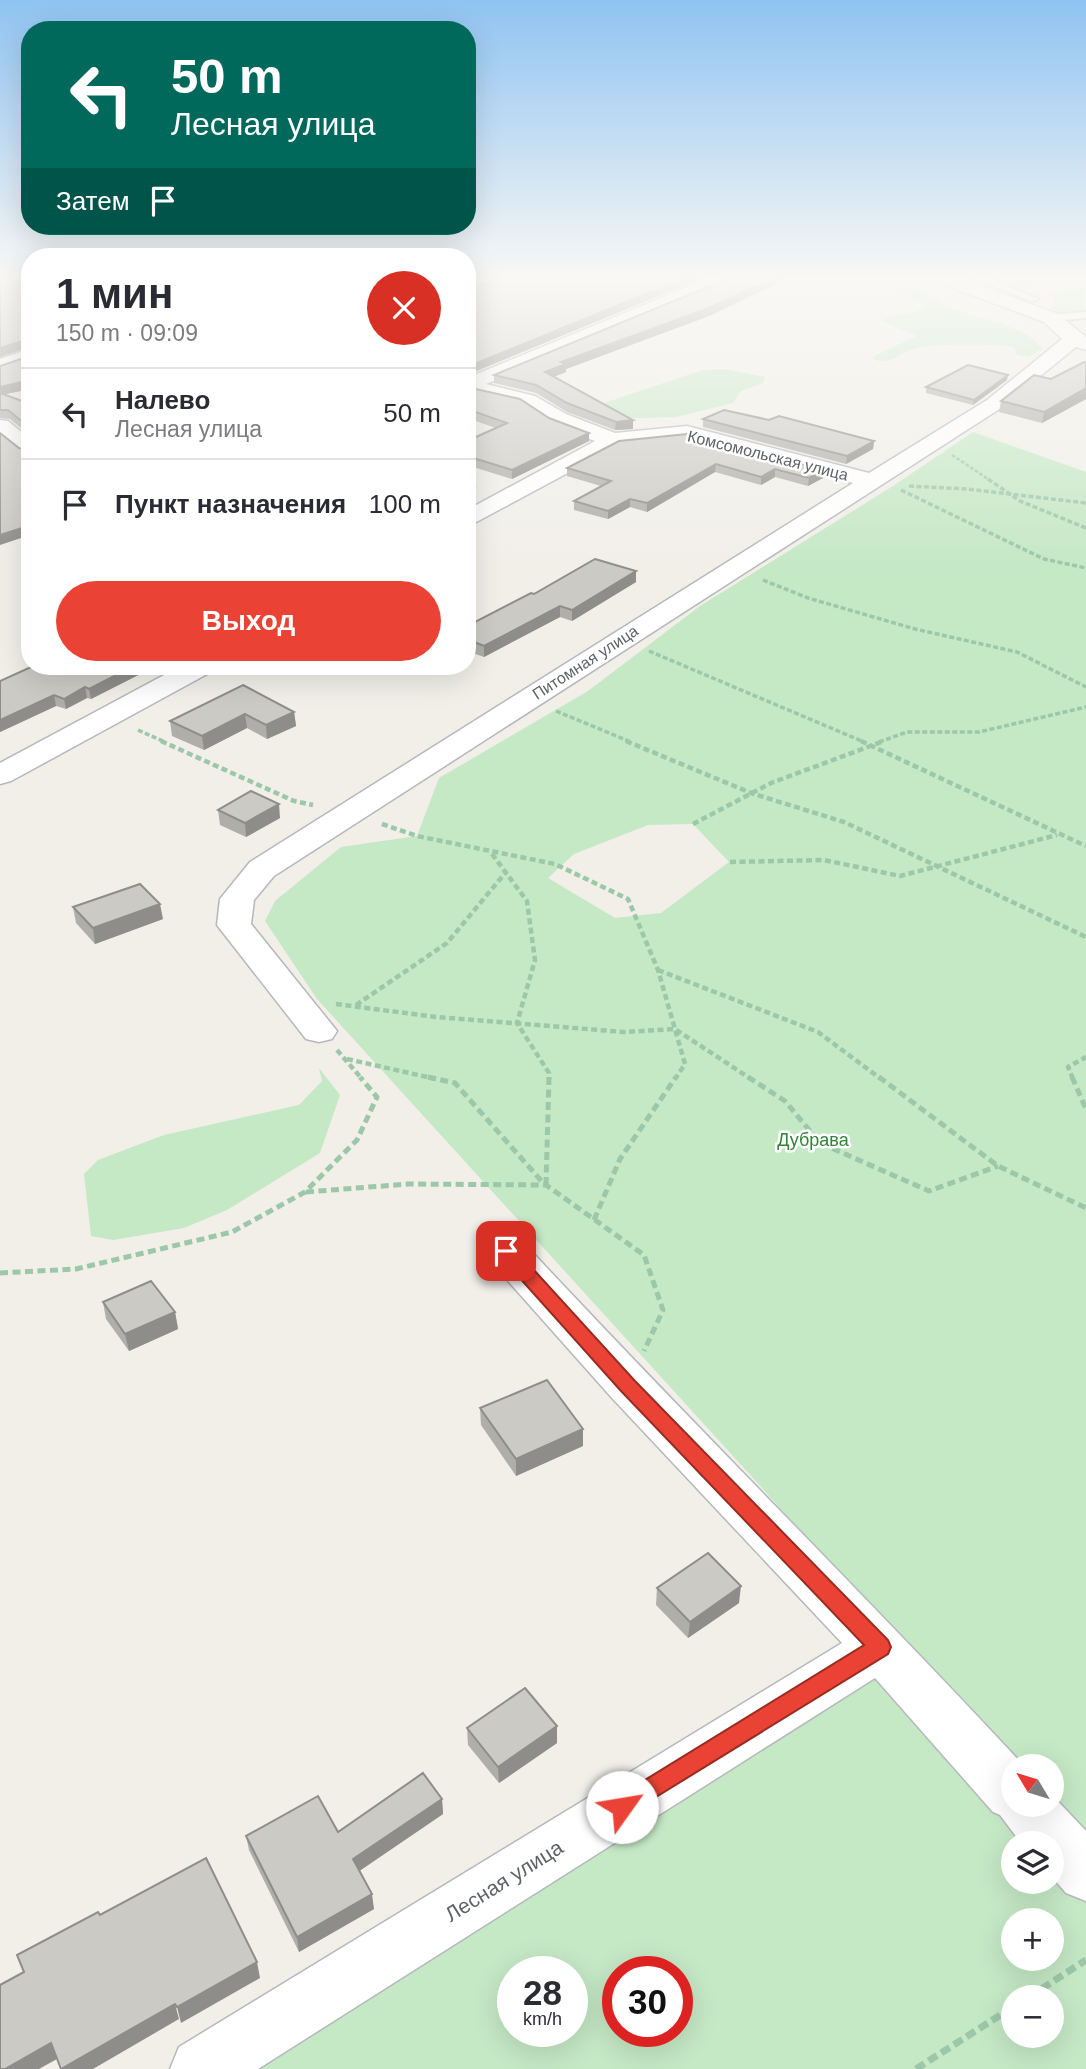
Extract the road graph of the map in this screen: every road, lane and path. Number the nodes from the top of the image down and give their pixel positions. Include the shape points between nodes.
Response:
1 (497, 374) edge
2 (1032, 374) edge
3 (476, 382) edge
4 (476, 388) edge
5 (0, 426) edge
6 (613, 440) junction
7 (21, 443) edge
8 (932, 443) junction
9 (871, 481) junction
10 (1010, 494) junction
11 (1086, 503) edge
12 (476, 515) edge
13 (1086, 528) edge
14 (733, 568) junction
15 (1086, 568) edge
16 (620, 639) junction
17 (184, 675) edge
18 (1086, 687) edge
19 (527, 699) junction
20 (1086, 707) edge
21 (109, 716) junction
22 (871, 746) junction
23 (0, 775) edge
24 (751, 793) junction
25 (353, 814) junction
26 (693, 824) dead end
27 (1058, 834) junction
28 (1086, 846) edge
29 (492, 853) junction
30 (730, 862) dead end
31 (936, 867) junction
32 (506, 872) junction
33 (1086, 937) edge
34 (658, 970) junction
35 (293, 998) junction
36 (356, 1006) dead end
37 (517, 1023) junction
38 (675, 1029) junction
39 (319, 1031) joint
40 (1086, 1057) edge
41 (345, 1059) junction
42 (1086, 1110) edge
43 (999, 1167) junction
44 (1086, 1208) edge
45 (594, 1220) dead end
46 (506, 1251) dead end
47 (0, 1273) edge
48 (880, 1647) junction
49 (1001, 1781) edge
50 (1035, 1817) edge
51 (1086, 1873) edge
52 (1086, 1960) edge
53 (1047, 1985) edge
54 (1001, 2015) edge
55 (201, 2069) edge
56 (916, 2069) edge

1 - 3 street
2 - 8 street, Питомная улица
4 - 6 street, Комсомольская улица via 528,400 558,419
5 - 7 street
6 - 9 street, Комсомольская улица via 687,432
6 - 12 street
8 - 9 street, Питомная улица
8 - 10 path
9 - 14 street, Питомная улица
10 - 11 path
10 - 13 path
10 - 15 path via 892,485 1044,559
14 - 16 street, Питомная улица
14 - 18 path via 822,602 1017,652
16 - 19 street, Питомная улица
16 - 22 path
17 - 21 street
19 - 24 path
19 - 25 street, Питомная улица
20 - 22 path via 979,732 907,732
21 - 23 street
21 - 25 path via 294,801
22 - 24 path
22 - 27 path
24 - 26 path
24 - 31 path via 844,822
25 - 29 path via 417,836
25 - 35 street, Питомная улица via 262,869 237,898 234,925
27 - 28 path
27 - 31 path
29 - 32 path
29 - 34 path via 555,864 628,899
30 - 31 path via 824,860 900,876
31 - 33 path
32 - 36 path via 447,943
32 - 37 path via 527,901 535,960
34 - 38 path
34 - 43 path via 818,1032
35 - 37 path
35 - 39 street, Питомная улица
37 - 38 path via 624,1032
37 - 41 path via 548,1073 545,1185 455,1083
38 - 43 path via 785,1101 820,1143 929,1191
38 - 45 path via 685,1064 620,1159
39 - 41 path
40 - 42 path via 1069,1067
41 - 47 path via 377,1097 357,1140 305,1192 232,1231 76,1269
43 - 44 path
46 - 48 street via 628,1386
48 - 49 street
48 - 55 street, Лесная улица
50 - 51 street
52 - 53 path
54 - 56 path

